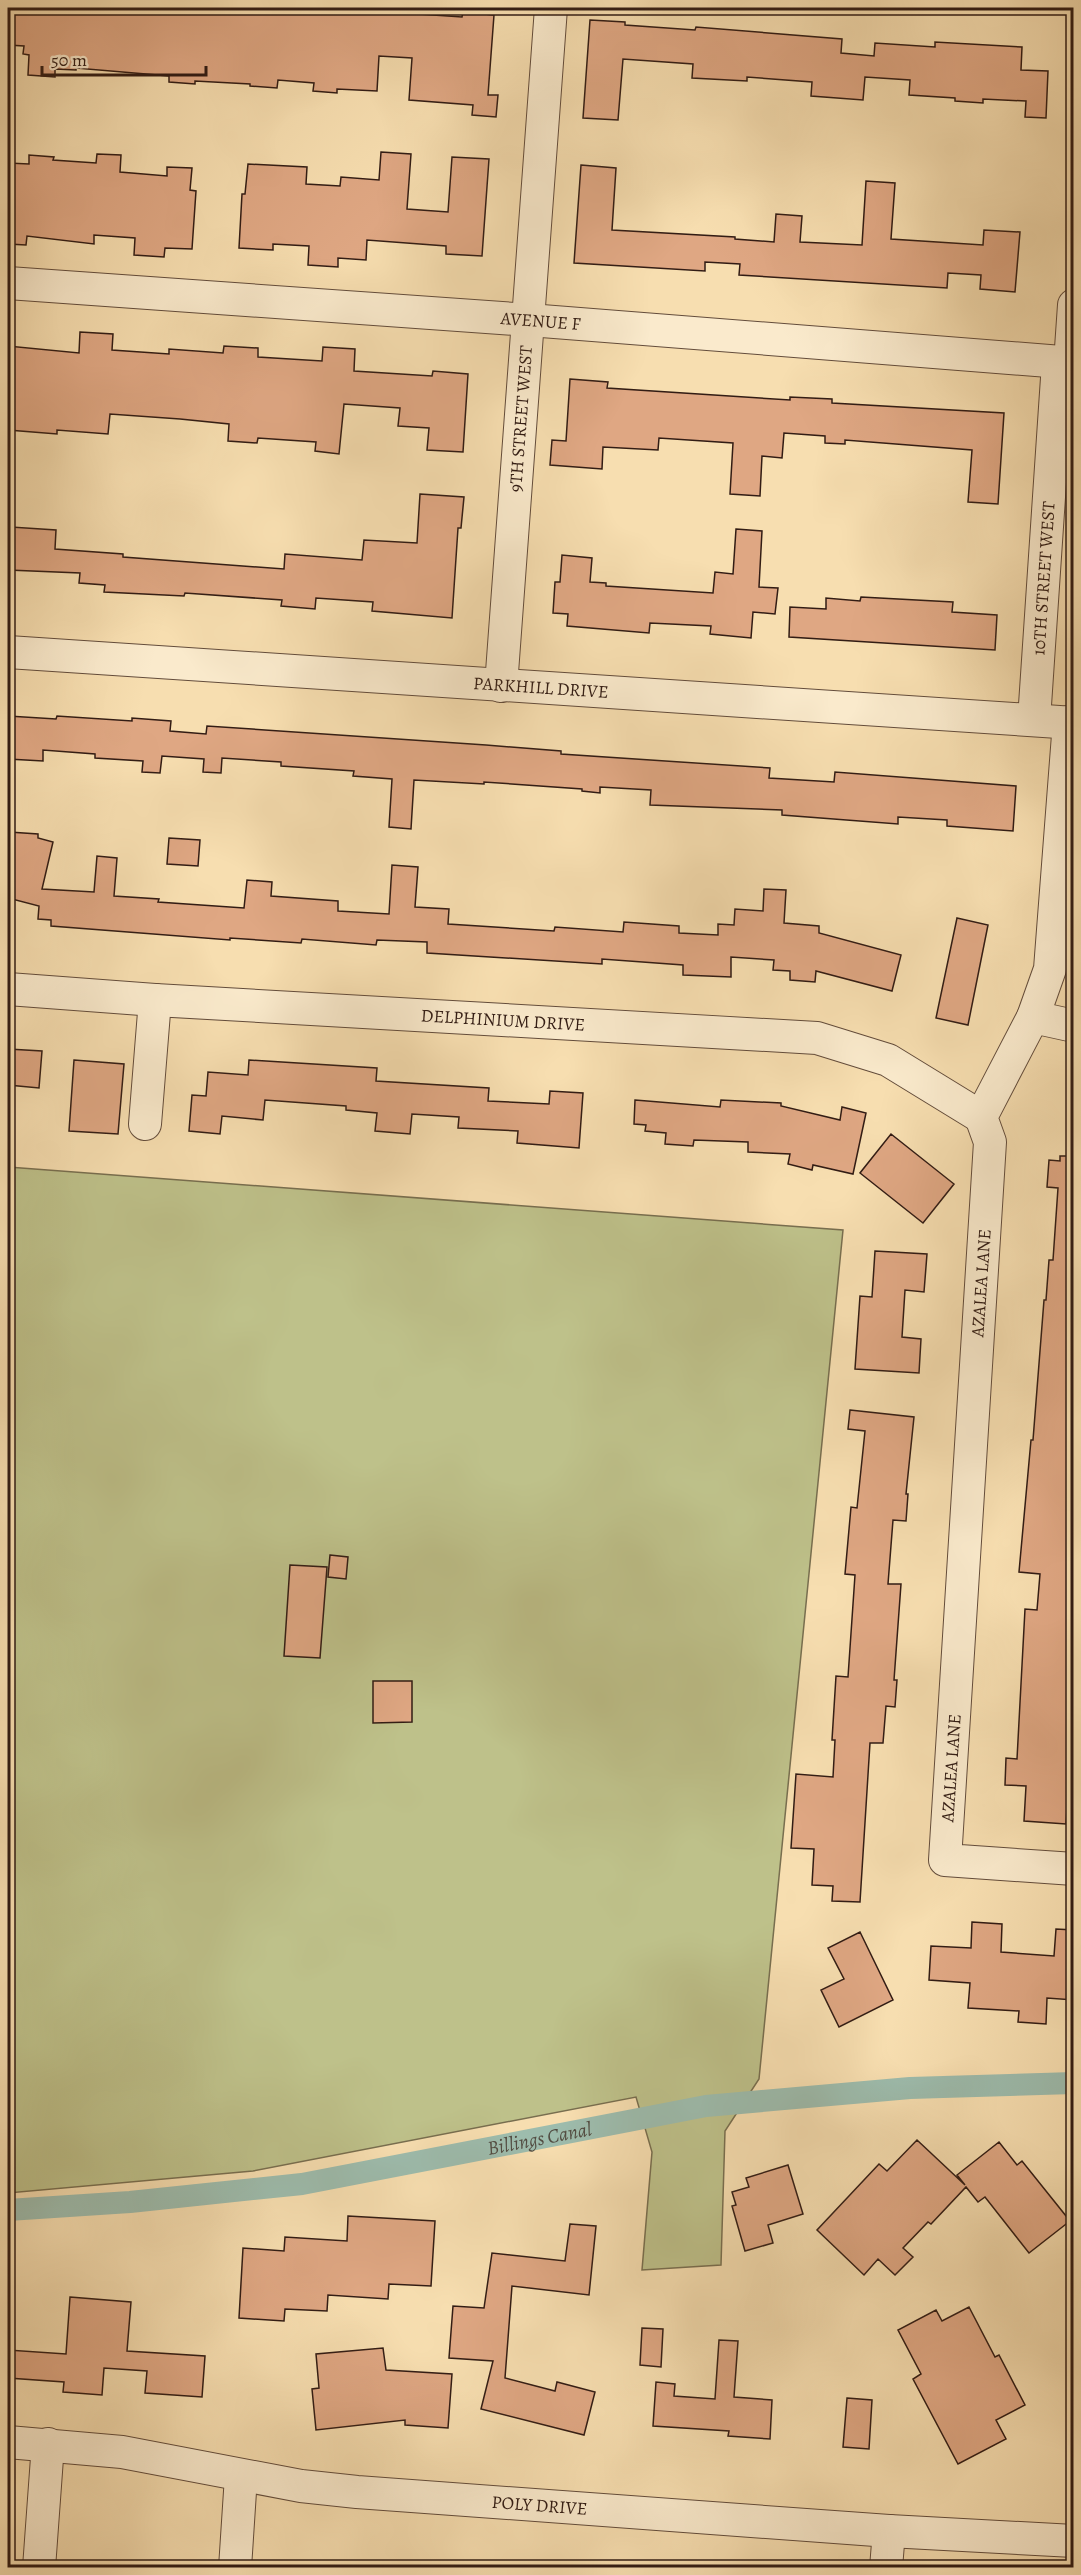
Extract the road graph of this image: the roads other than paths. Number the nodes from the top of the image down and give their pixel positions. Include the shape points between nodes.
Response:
1 (551, 8) edge
2 (8, 283) edge
3 (1074, 305) edge
4 (529, 320) junction
5 (1067, 363) edge
6 (8, 652) edge
7 (501, 686) junction
8 (1034, 720) junction
9 (1071, 722) edge
10 (8, 989) edge
11 (155, 1000) junction
12 (1033, 1017) junction
13 (1074, 1026) edge
14 (981, 1117) junction
15 (145, 1124) dead end
16 (1074, 1869) edge
17 (8, 2442) edge
18 (48, 2444) junction
19 (241, 2476) junction
20 (889, 2530) junction
21 (1074, 2541) edge
22 (39, 2568) edge
23 (235, 2568) edge
24 (886, 2568) edge

1 - 4 street, 9TH STREET WEST
2 - 4 street, AVENUE F
3 - 5 street, 10TH STREET WEST
4 - 5 street, AVENUE F
4 - 7 street, 9TH STREET WEST
5 - 8 street, 10TH STREET WEST
6 - 7 street, PARKHILL DRIVE
7 - 8 street, PARKHILL DRIVE
8 - 9 street, PARKHILL DRIVE
9 - 12 street via 1050,969
10 - 11 street, DELPHINIUM DRIVE
11 - 14 street, DELPHINIUM DRIVE via 817,1038 888,1060
11 - 15 street
12 - 13 street
12 - 14 street
14 - 16 street, AZALEA LANE via 990,1142 945,1860
17 - 18 street, POLY DRIVE
18 - 19 street, POLY DRIVE via 122,2452
18 - 22 street
19 - 20 street, POLY DRIVE via 357,2492
19 - 23 street
20 - 21 street, POLY DRIVE
20 - 24 street

